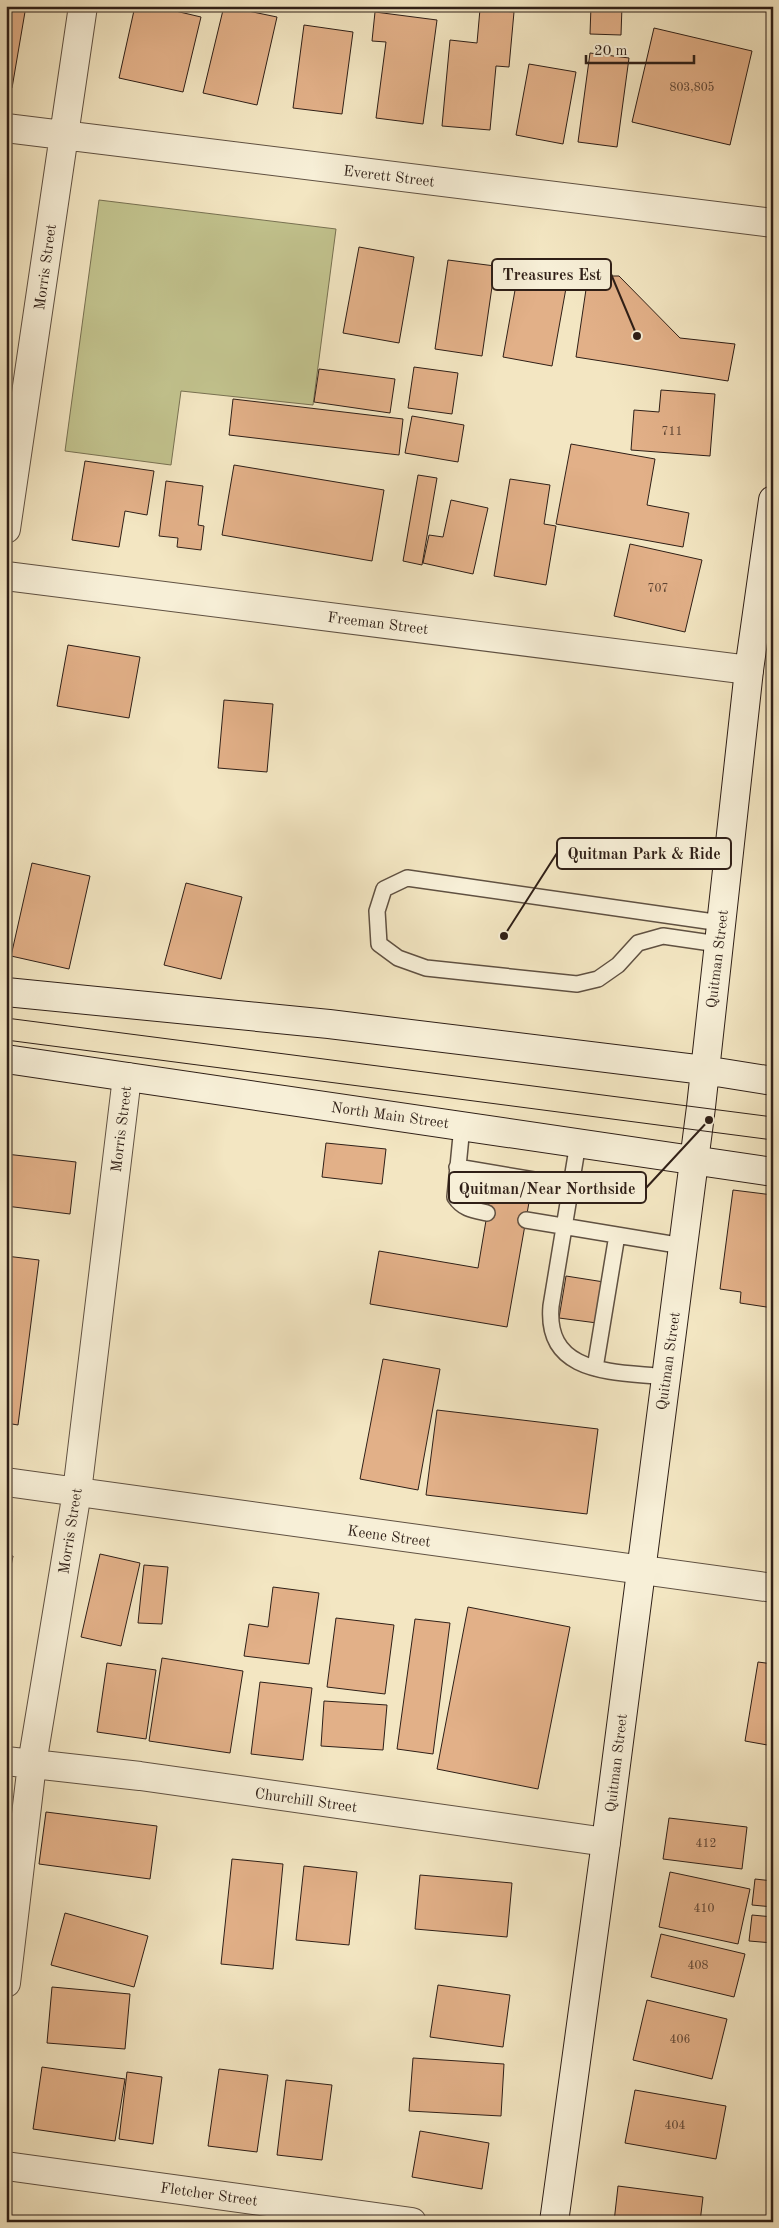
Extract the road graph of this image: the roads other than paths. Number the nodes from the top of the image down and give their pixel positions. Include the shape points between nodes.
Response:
1 (83, 6) edge
2 (6, 128) edge
3 (65, 136) junction
4 (773, 223) edge
5 (773, 500) edge
6 (6, 528) edge
7 (6, 576) edge
8 (749, 670) junction
9 (720, 934) junction
10 (6, 992) edge
11 (6, 1059) edge
12 (704, 1070) junction
13 (127, 1077) junction
14 (773, 1081) edge
15 (462, 1126) junction
16 (578, 1143) junction
17 (694, 1160) junction
18 (457, 1167) junction
19 (773, 1172) edge
20 (570, 1186) junction
21 (487, 1213) dead end
22 (526, 1220) dead end
23 (565, 1226) junction
24 (617, 1236) junction
25 (683, 1246) junction
26 (595, 1368) junction
27 (666, 1377) junction
28 (6, 1482) edge
29 (77, 1492) junction
30 (641, 1571) junction
31 (773, 1588) edge
32 (19, 1763) edge
33 (606, 1842) junction
34 (6, 1984) edge
35 (6, 2166) edge
36 (412, 2222) edge
37 (554, 2222) edge

1 - 3 street, Morris Street
2 - 3 street, Everett Street
3 - 4 street, Everett Street
3 - 6 street, Morris Street
5 - 8 street, Quitman Street
7 - 8 street, Freeman Street
8 - 9 street, Quitman Street
9 - 9 lane via 407,878 384,889 378,911 379,944 398,958 426,968 577,984 598,979 618,965 638,943 664,936
9 - 12 street, Quitman Street
10 - 12 street via 329,1024
11 - 13 street, North Main Street
12 - 14 street
12 - 17 street, Quitman Street
13 - 15 street, North Main Street
13 - 29 street, Morris Street
15 - 16 street, North Main Street
15 - 18 lane
16 - 17 street, North Main Street
16 - 20 lane
17 - 19 street, North Main Street
17 - 25 street, Quitman Street
18 - 20 lane
18 - 21 lane via 455,1197 460,1205
20 - 23 lane
22 - 23 lane
23 - 24 lane
23 - 26 lane via 551,1306 552,1333 556,1343 570,1358
24 - 25 lane
24 - 26 lane
25 - 27 street, Quitman Street
26 - 27 lane
27 - 30 street, Quitman Street
28 - 29 street, Keene Street
29 - 30 street, Keene Street
29 - 32 street, Morris Street
30 - 31 street, Keene Street
30 - 33 street, Quitman Street
32 - 33 street, Churchill Street via 140,1776
32 - 34 street, Morris Street
33 - 37 street, Quitman Street
35 - 36 street, Fletcher Street

